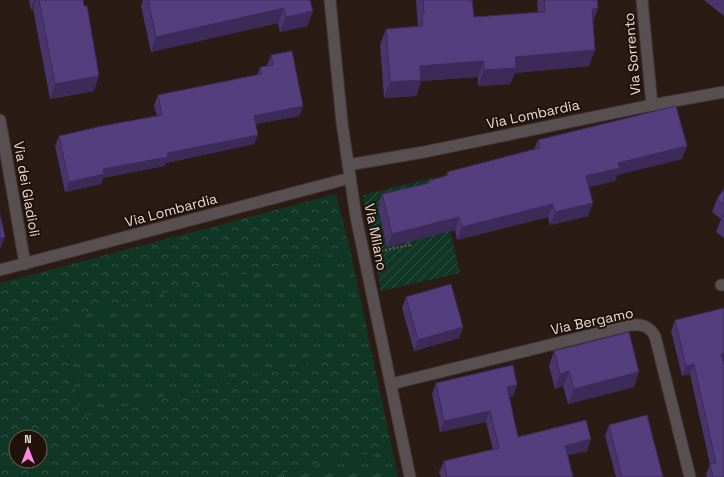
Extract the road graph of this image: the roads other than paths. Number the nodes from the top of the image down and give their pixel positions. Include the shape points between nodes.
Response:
1 (330, 0) edge
2 (642, 0) edge
3 (724, 92) edge
4 (652, 105) junction
5 (0, 120) edge
6 (348, 165) junction
7 (350, 178) junction
8 (25, 264) junction
9 (0, 270) edge
10 (390, 384) junction
11 (410, 477) edge
12 (690, 477) edge

1 - 6 street, Via Milano
2 - 4 street, Via Sorrento
3 - 4 street, Via Lombardia
4 - 6 street, Via Lombardia
5 - 8 street, Via dei Gladioli
6 - 7 street, Via Milano
7 - 8 street, Via Lombardia
7 - 10 street, Via Milano
8 - 9 street, Via Lombardia
10 - 11 street, Via Milano
10 - 12 street, Via Bergamo via 631,325 643,325 655,336

